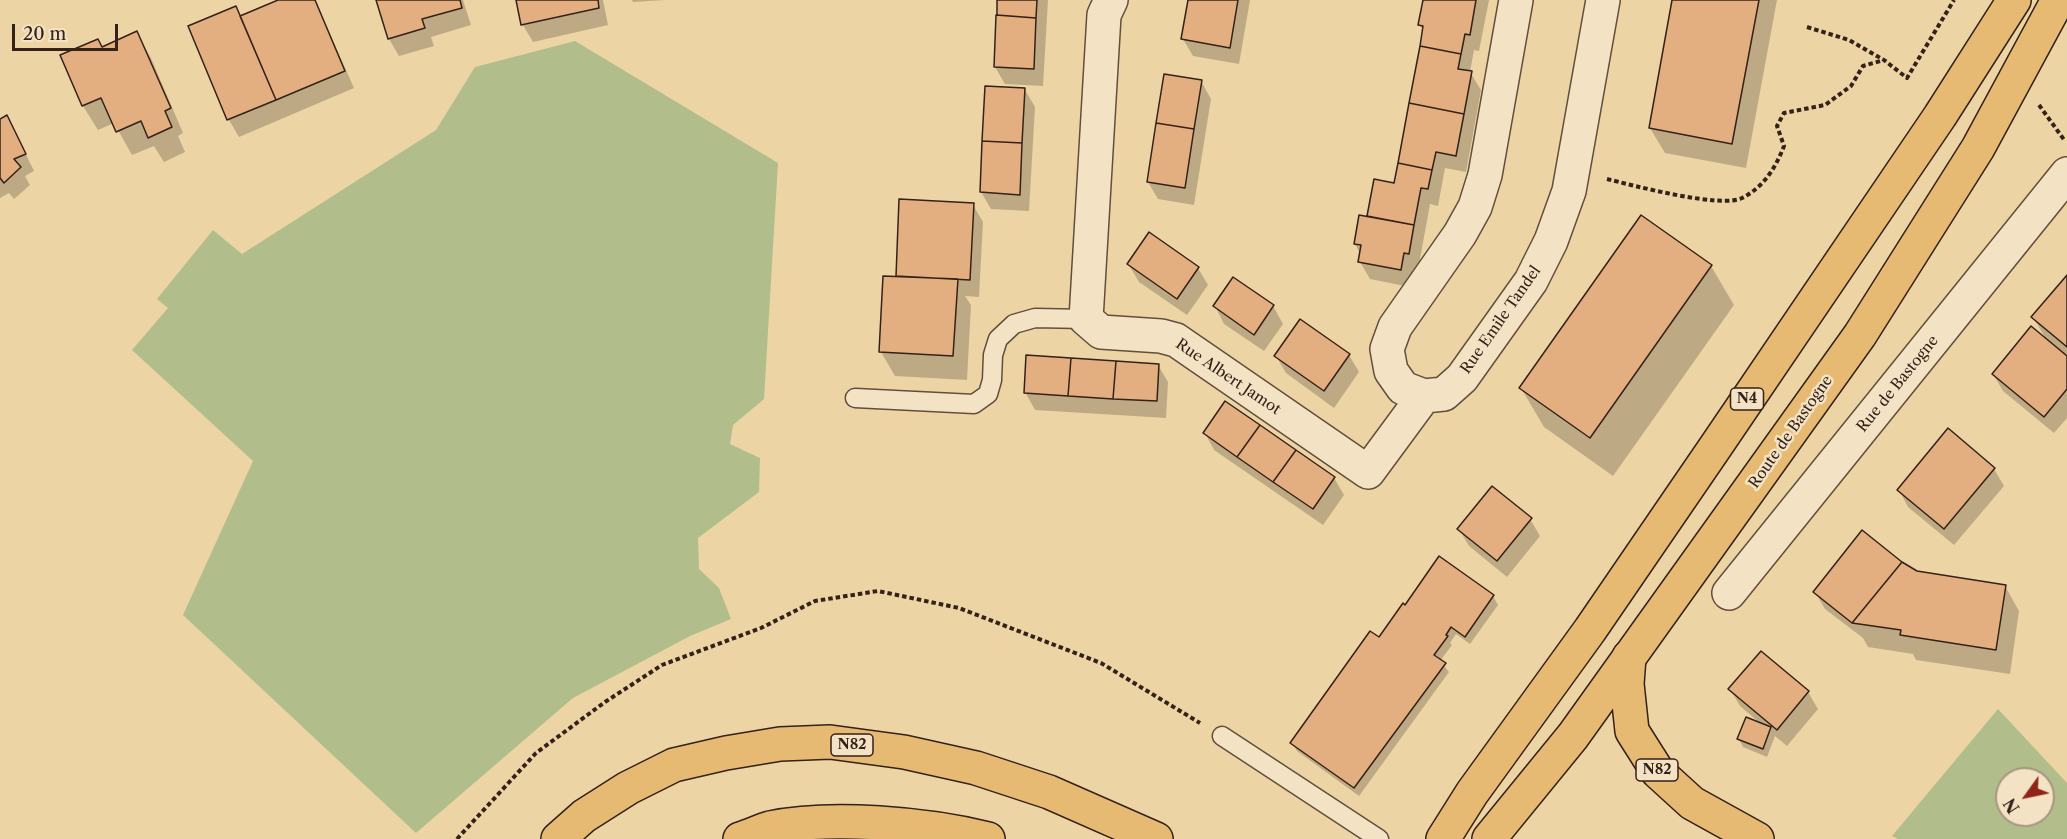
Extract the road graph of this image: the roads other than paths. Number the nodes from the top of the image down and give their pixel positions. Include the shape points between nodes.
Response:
1 (1111, 0) edge
2 (1516, 0) edge
3 (1603, 0) edge
4 (2014, 0) edge
5 (2058, 0) edge
6 (2067, 174) edge
7 (1086, 319) junction
8 (1424, 396) junction
9 (855, 398) dead end
10 (1729, 593) dead end
11 (1629, 657) junction
12 (1222, 736) road end
13 (1472, 794) junction
14 (558, 839) edge
15 (740, 839) edge
16 (988, 839) edge
17 (1155, 839) edge
18 (1379, 839) edge
19 (1429, 839) edge
20 (1443, 839) edge
21 (1488, 839) edge
22 (1756, 839) edge

1 - 7 street via 1104,15
2 - 8 street via 1485,175 1475,207 1395,327 1387,349 1391,371 1403,388
3 - 8 street, Rue Emile Tandel via 1569,191 1551,242 1531,281 1461,378 1444,394
4 - 13 main road, N4 via 1940,116 1696,475
5 - 11 main road, Route de Bastogne via 1978,148 1860,335
6 - 10 street, Rue de Bastogne
7 - 8 street, Rue Albert Jamot via 1101,332 1176,340 1368,472
7 - 9 lane via 1035,318 1014,324 998,339 988,394 974,404
11 - 21 main road, Route de Bastogne via 1574,736
11 - 22 main road, N82 via 1627,684 1632,731 1658,772 1692,803
12 - 18 lane
13 - 19 main road
13 - 20 main road, N4
14 - 17 main road, N82 via 584,816 628,788 675,765 780,744 831,742 904,752 976,768 1049,792
15 - 16 main road via 770,828 830,822 930,829

